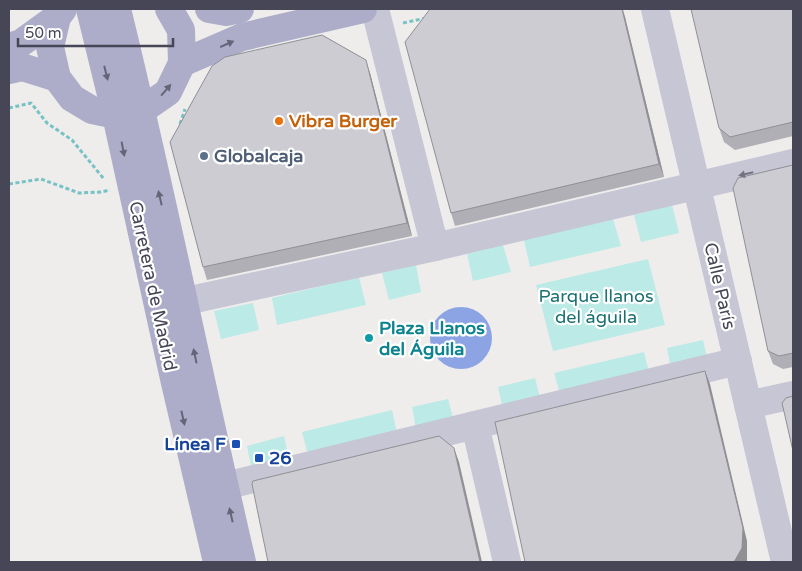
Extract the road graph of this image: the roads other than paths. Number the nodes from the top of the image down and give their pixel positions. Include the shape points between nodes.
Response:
1 (90, 9) edge
2 (117, 9) edge
3 (169, 9) edge
4 (209, 9) edge
5 (240, 9) edge
6 (655, 9) edge
7 (60, 13) edge
8 (373, 16) edge
9 (9, 47) edge
10 (182, 64) junction
11 (9, 70) edge
12 (57, 78) junction
13 (129, 113) junction
14 (793, 163) edge
15 (697, 186) junction
16 (435, 247) junction
17 (195, 299) dead end
18 (738, 361) junction
19 (793, 395) edge
20 (748, 405) junction
21 (475, 425) junction
22 (237, 483) dead end
23 (217, 562) edge
24 (242, 562) edge
25 (507, 562) edge
26 (785, 562) edge

1 -> 13 main road, Carretera de Madrid
2 - 13 main road, Carretera de Madrid
3 - 10 main road via 181,30
4 - 5 main road via 226,12
6 - 15 street, Calle París
7 - 9 main road via 21,44
7 - 12 main road via 50,48
10 -> 8 main road via 242,37
8 - 16 street
13 -> 10 main road via 168,92
11 - 12 main road via 22,67
12 - 13 main road via 72,98 92,110
13 -> 23 main road, Carretera de Madrid via 172,374
24 -> 13 main road, Carretera de Madrid via 212,430
14 -> 15 street
15 - 16 street
15 - 18 street, Calle París
16 - 17 street
18 - 20 street, Calle París
18 - 21 street
19 - 20 street
20 - 26 street, Calle París
21 - 22 street
21 - 25 street

